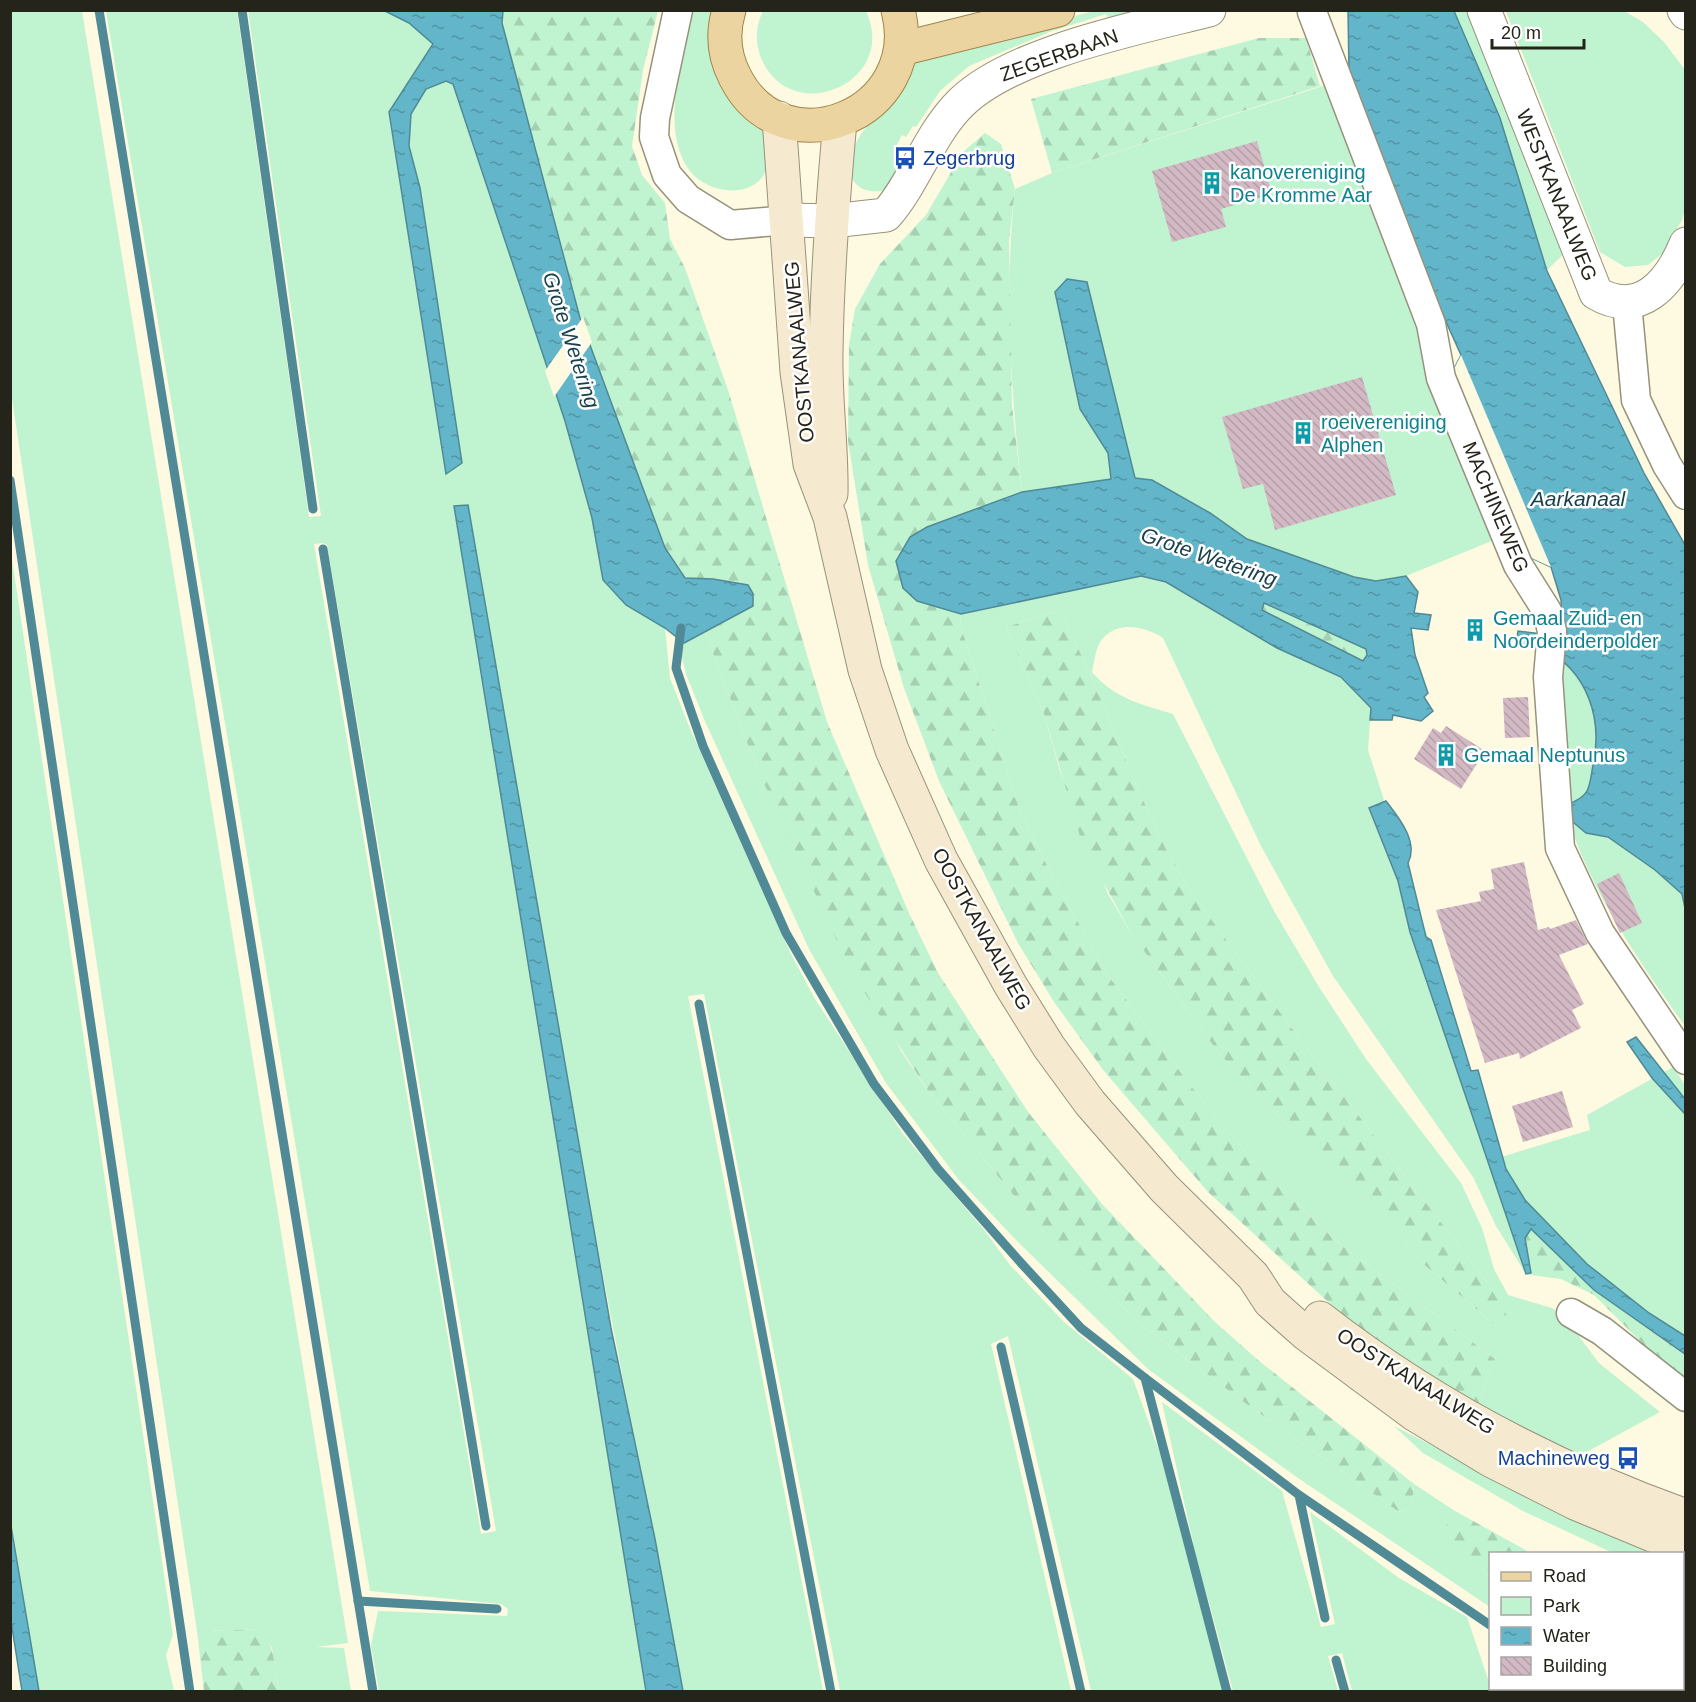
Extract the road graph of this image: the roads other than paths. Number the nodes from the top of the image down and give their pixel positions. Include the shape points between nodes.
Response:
1 (678, 10) edge
2 (729, 10) edge
3 (898, 10) edge
4 (1058, 10) edge
5 (1209, 10) edge
6 (1484, 10) edge
7 (1312, 12) dead end
8 (901, 50) junction
9 (779, 118) junction
10 (840, 121) junction
11 (788, 220) junction
12 (831, 221) junction
13 (1686, 244) edge
14 (1627, 303) junction
15 (1686, 495) edge
16 (830, 517) junction
17 (1686, 1060) edge
18 (1253, 1276) junction
19 (1570, 1312) dead end
20 (1686, 1397) edge
21 (1686, 1516) edge
22 (1686, 1549) edge

1 - 11 street via 655,118 654,136 667,175 688,199 730,225
2 - 9 main road via 725,44 732,71 746,94
3 - 8 main road
4 - 8 main road
5 - 12 street, ZEGERBAAN via 1113,35 1001,73 976,88 954,109 903,197 886,215
6 - 14 street, WESTKANAALWEG via 1596,293
7 - 17 street, MACHINEWEG via 1431,324 1442,378 1518,565 1547,611 1560,848 1600,933
8 - 10 main road via 894,73 881,94
9 - 10 main road via 809,125
9 - 11 main road, OOSTKANAALWEG
10 - 12 main road, OOSTKANAALWEG
11 - 12 street
11 - 16 main road, OOSTKANAALWEG via 797,372 806,441 810,464
12 - 16 main road, OOSTKANAALWEG via 826,355 832,462
13 - 14 street via 1667,279 1652,294
14 - 15 street via 1636,400
16 - 18 main road, OOSTKANAALWEG via 865,670 892,750 941,860 975,924 1050,1047 1090,1103 1164,1188
18 - 21 main road, OOSTKANAALWEG via 1281,1289 1438,1399 1493,1430 1582,1474
18 - 22 main road, OOSTKANAALWEG via 1270,1302 1306,1334 1414,1414 1492,1461 1575,1503
19 - 20 street via 1602,1331

